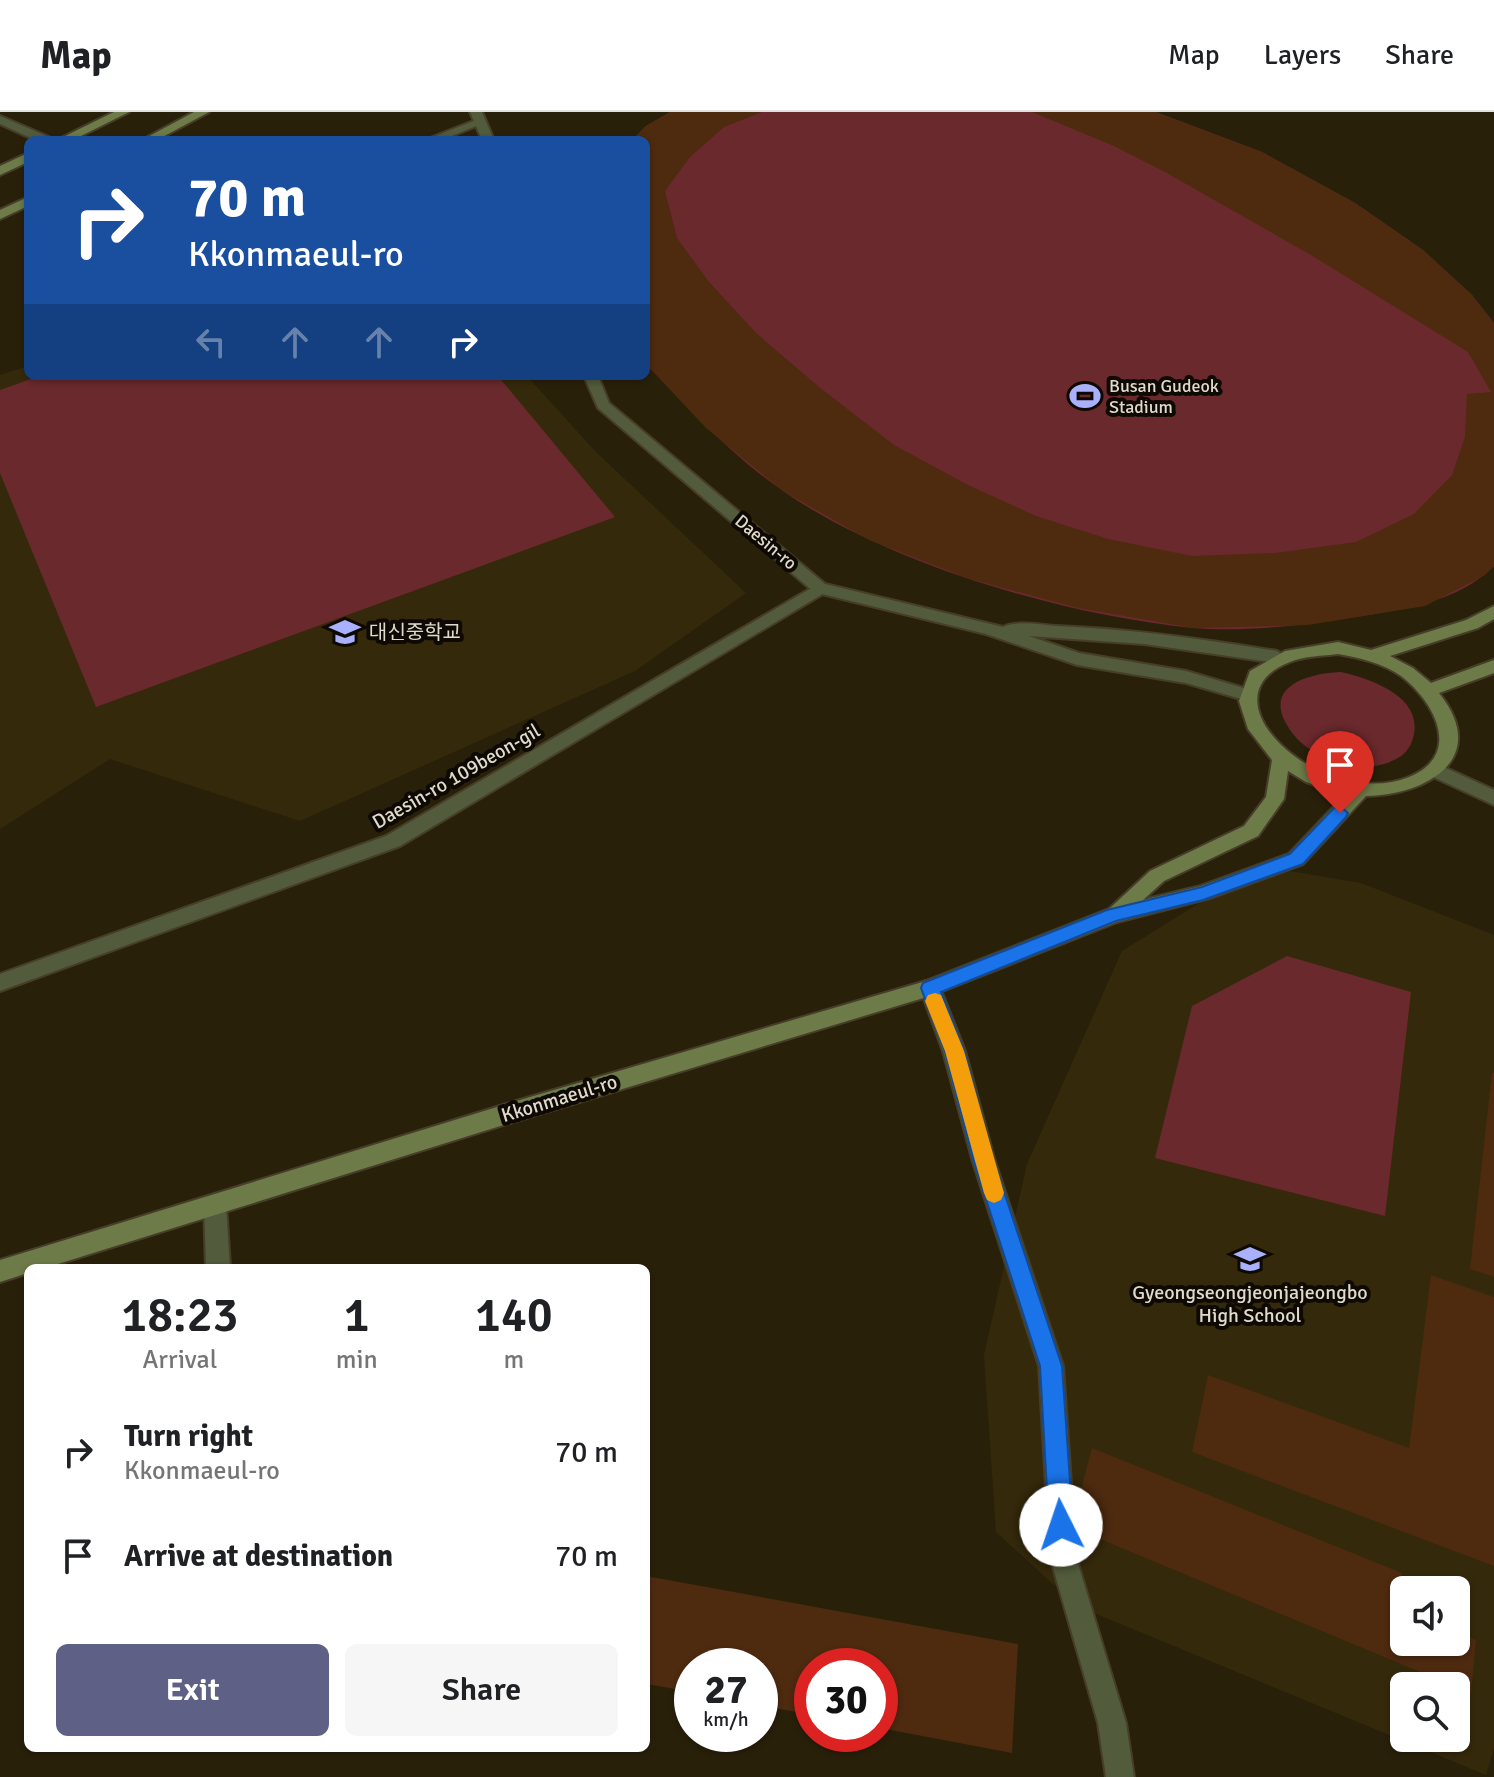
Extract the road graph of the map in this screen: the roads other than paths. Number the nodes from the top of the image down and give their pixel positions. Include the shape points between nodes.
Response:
1 (123, 112) edge
2 (203, 112) edge
3 (478, 117) edge
4 (0, 120) edge
5 (36, 136) edge
6 (72, 136) edge
7 (158, 136) edge
8 (439, 136) edge
9 (486, 136) edge
10 (24, 159) edge
11 (0, 171) edge
12 (24, 203) edge
13 (0, 215) edge
14 (593, 380) edge
15 (820, 588) junction
16 (1494, 612) edge
17 (990, 629) junction
18 (1373, 655) junction
19 (1277, 657) junction
20 (1494, 666) edge
21 (1430, 690) junction
22 (1248, 695) junction
23 (1281, 760) junction
24 (1435, 770) junction
25 (1361, 790) junction
26 (1494, 798) edge
27 (1114, 915) junction
28 (0, 983) edge
29 (930, 988) junction
30 (215, 1204) junction
31 (218, 1264) edge
32 (0, 1271) edge
33 (1120, 1777) edge

1 - 6 main road
2 - 7 main road
3 - 8 street
3 - 9 street
4 - 5 street
10 - 11 main road
12 - 13 main road
14 - 15 street, Daesin-ro via 603,405
15 - 17 street, Daesin-ro
15 - 28 street, Daesin-ro 109beon-gil via 393,841
16 - 18 main road
17 - 19 street, Daesin-ro via 1212,645
17 - 22 street, Daesin-ro via 1077,659 1186,677
18 - 19 main road via 1338,648
18 - 21 main road
19 - 22 main road via 1258,674
20 - 21 main road
21 - 24 main road via 1448,718 1450,746
22 - 23 main road via 1249,717
23 - 25 main road via 1319,780
23 - 27 main road, Kkonmaeul-ro via 1275,799 1251,831 1157,876
24 - 25 main road via 1416,783
24 - 26 street
25 - 27 main road, Kkonmaeul-ro via 1296,859 1203,893
27 - 29 main road, Kkonmaeul-ro
29 - 30 main road, Kkonmaeul-ro
29 - 33 street via 1051,1366 1063,1557 1112,1723
30 - 31 street
30 - 32 main road, Kkonmaeul-ro

